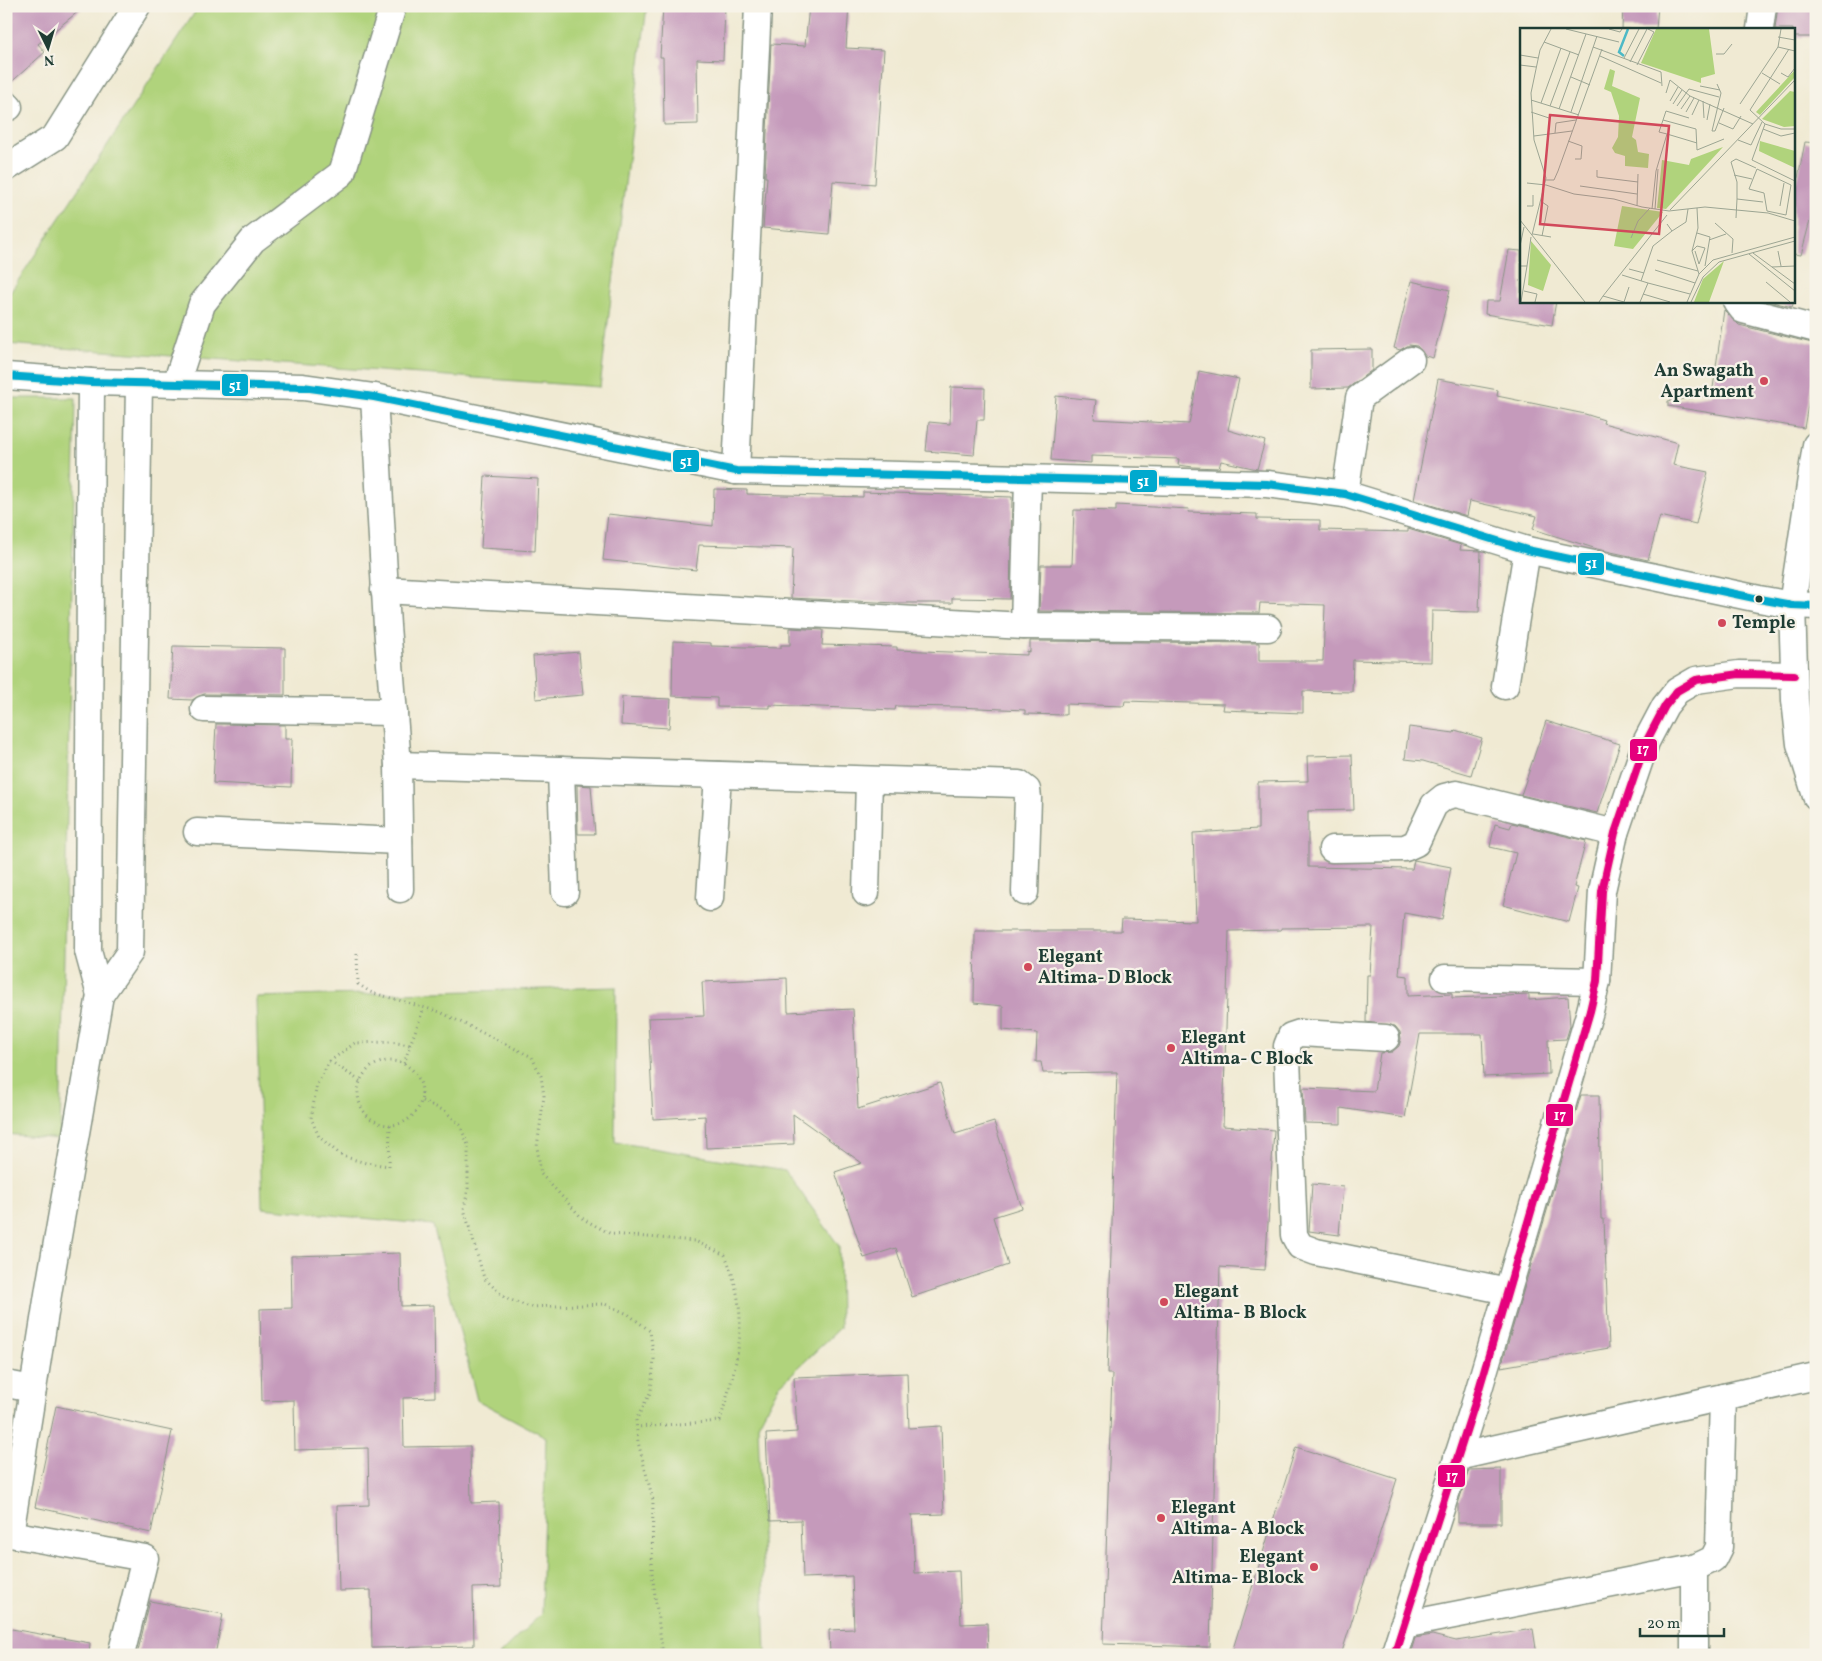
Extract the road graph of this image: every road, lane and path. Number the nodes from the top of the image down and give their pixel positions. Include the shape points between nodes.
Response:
1 (137, 6) edge
2 (394, 6) edge
3 (758, 6) edge
4 (1763, 6) edge
5 (1760, 28) edge
6 (6, 168) edge
7 (1737, 302) edge
8 (1816, 329) edge
9 (1411, 360) dead end
10 (6, 376) edge
11 (91, 382) junction
12 (139, 383) junction
13 (176, 384) junction
14 (374, 397) junction
15 (1816, 445) edge
16 (736, 471) junction
17 (1028, 479) junction
18 (1345, 494) junction
19 (1527, 550) junction
20 (384, 590) junction
21 (1804, 605) edge
22 (1024, 626) junction
23 (1268, 628) dead end
24 (1794, 675) junction
25 (1505, 686) dead end
26 (204, 709) dead end
27 (394, 712) junction
28 (398, 765) junction
29 (561, 770) junction
30 (718, 775) junction
31 (869, 780) junction
32 (1813, 782) edge
33 (197, 832) dead end
34 (1615, 833) junction
35 (400, 841) junction
36 (1332, 849) dead end
37 (400, 889) dead end
38 (565, 892) dead end
39 (1025, 892) dead end
40 (866, 893) dead end
41 (710, 898) dead end
42 (357, 954) dead end
43 (1445, 978) dead end
44 (1597, 981) junction
45 (100, 995) junction
46 (424, 1008) junction
47 (1386, 1038) dead end
48 (410, 1045) junction
49 (330, 1061) junction
50 (404, 1064) junction
51 (360, 1081) junction
52 (422, 1101) junction
53 (390, 1125) junction
54 (1508, 1291) junction
55 (1816, 1376) edge
56 (6, 1384) edge
57 (33, 1389) junction
58 (1723, 1397) junction
59 (637, 1427) junction
60 (1457, 1457) junction
61 (8, 1534) edge
62 (1694, 1568) junction
63 (1403, 1625) junction
64 (122, 1655) edge
65 (663, 1655) edge
66 (1394, 1655) edge
67 (1694, 1655) edge

1 - 6 street via 55,137
2 - 13 street via 342,173 253,240 202,304
3 - 16 street
4 - 5 street
7 - 8 street via 1743,310
9 - 18 street via 1359,398
10 - 11 street
11 - 12 street
11 - 45 street via 88,952
12 - 13 street
12 - 45 street via 130,952
13 - 14 street via 303,386
14 - 16 street
14 - 20 street
15 - 21 street
16 - 17 street
17 - 18 street via 1267,484
17 - 22 street
18 - 19 street
19 - 21 street
19 - 25 street
20 - 22 street
20 - 27 street
21 - 24 street
22 - 23 street
24 - 32 street via 1800,744
24 - 34 street via 1718,676 1696,680 1677,691 1646,742
26 - 27 street
27 - 28 street
28 - 29 street
28 - 35 street
29 - 30 street
29 - 38 street
30 - 31 street
30 - 41 street
31 - 39 street via 1019,784 1027,790 1028,798
31 - 40 street
33 - 35 street
34 - 36 street via 1456,794 1434,805 1416,843 1406,848
34 - 44 street via 1602,891
35 - 37 street
42 - 46 path via 358,984 370,992
43 - 44 street
44 - 54 street
45 - 57 street
46 - 48 path
46 - 59 path via 440,1012 532,1057 541,1076 544,1096 537,1147 541,1174 583,1219 612,1234 695,1241 725,1255 741,1306 741,1338 720,1422
47 - 54 street via 1300,1033 1291,1036 1287,1058 1294,1235 1300,1246 1316,1252
48 - 49 path via 355,1043
48 - 50 path
49 - 51 path
49 - 53 path via 317,1084 311,1118 319,1137 342,1156 389,1166
50 - 51 path via 383,1061 369,1069
50 - 52 path via 420,1079
51 - 53 path via 358,1091 363,1110 370,1118
52 - 53 path via 410,1118
52 - 59 path via 445,1111 460,1125 468,1145 468,1188 464,1209 484,1278 505,1298 530,1307 605,1304 628,1314 650,1331 654,1359 651,1391 636,1420
54 - 60 street
55 - 58 street
56 - 57 street
57 - 61 street
58 - 60 street
58 - 62 street via 1719,1547 1712,1559
59 - 65 path via 653,1500 652,1573
60 - 63 street
61 - 64 street via 145,1558
62 - 63 street
62 - 67 street
63 - 66 street

